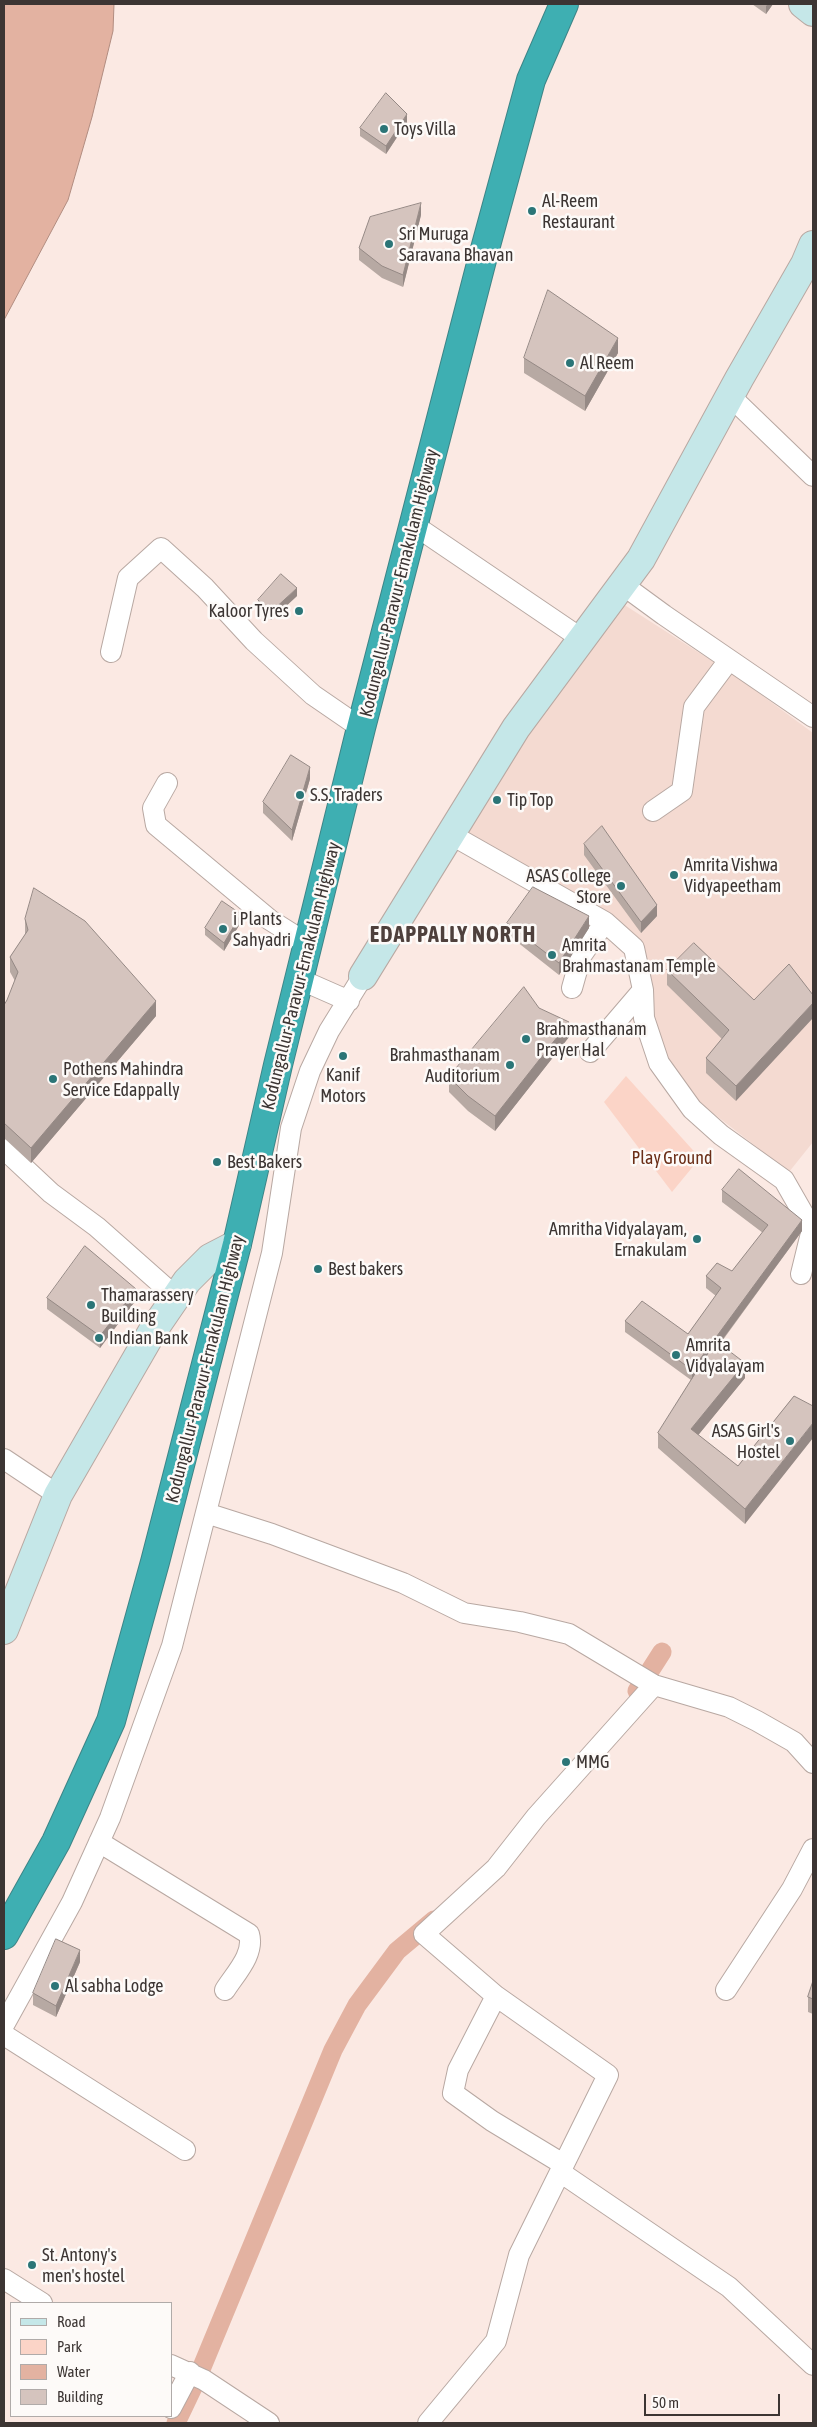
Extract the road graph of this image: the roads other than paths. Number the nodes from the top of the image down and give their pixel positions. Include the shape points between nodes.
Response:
1 (564, 4) edge
2 (803, 4) edge
3 (813, 12) edge
4 (813, 245) edge
5 (730, 396) junction
6 (813, 476) edge
7 (414, 526) junction
8 (623, 585) junction
9 (582, 639) junction
10 (111, 652) dead end
11 (729, 660) junction
12 (813, 717) edge
13 (361, 728) junction
14 (167, 783) dead end
15 (653, 811) dead end
16 (450, 834) junction
17 (605, 922) junction
18 (308, 944) junction
19 (363, 976) joint
20 (299, 979) junction
21 (572, 988) dead end
22 (644, 990) junction
23 (349, 1000) junction
24 (590, 1052) dead end
25 (278, 1123) junction
26 (4, 1149) edge
27 (237, 1244) junction
28 (801, 1274) dead end
29 (176, 1297) junction
30 (4, 1459) edge
31 (58, 1495) junction
32 (206, 1513) junction
33 (4, 1630) edge
34 (647, 1681) junction
35 (813, 1763) edge
36 (99, 1842) junction
37 (813, 1849) edge
38 (4, 1935) edge
39 (225, 1990) dead end
40 (726, 1990) dead end
41 (496, 1996) junction
42 (4, 2025) edge
43 (4, 2035) edge
44 (185, 2150) dead end
45 (561, 2168) junction
46 (4, 2279) edge
47 (40, 2302) edge
48 (172, 2365) edge
49 (813, 2365) edge
50 (195, 2375) junction
51 (172, 2407) edge
52 (268, 2423) edge
53 (428, 2423) edge

1 - 7 highway, Kodungallur-Paravur-Ernakulam Highway via 531,80
2 - 3 street
4 - 5 street
5 - 6 street
5 - 8 street via 641,559
7 - 9 street
7 - 13 highway, Kodungallur-Paravur-Ernakulam Highway
8 - 9 street
8 - 11 street
9 - 16 street via 516,728
10 - 13 street via 128,578 161,548 313,695
11 - 12 street
11 - 15 street via 694,707 682,791
13 - 18 highway, Kodungallur-Paravur-Ernakulam Highway
14 - 18 street via 153,808 156,825 270,920
16 - 17 street
16 - 19 street
17 - 21 street via 581,956
17 - 22 street via 634,948
18 - 20 highway, Kodungallur-Paravur-Ernakulam Highway
19 - 23 street
20 - 23 street
20 - 25 highway, Kodungallur-Paravur-Ernakulam Highway
22 - 24 street
22 - 28 street via 644,1018 659,1063 692,1109 721,1135 784,1180 812,1229
23 - 25 street
25 - 27 highway, Kodungallur-Paravur-Ernakulam Highway
25 - 32 street via 272,1252
26 - 29 street
27 - 29 street via 210,1258 186,1281
27 - 38 highway, Kodungallur-Paravur-Ernakulam Highway via 111,1721 56,1842
29 - 31 street via 152,1332
30 - 31 street
31 - 33 street
32 - 34 street via 403,1583 464,1613 568,1634
32 - 36 street via 172,1646
34 - 35 street via 729,1707 794,1742
34 - 41 street via 496,1868 424,1934
36 - 39 street via 249,1934 251,1941 247,1956
36 - 42 street via 72,1902
37 - 40 street via 792,1890
41 - 45 street via 458,2070 453,2093
41 - 45 street via 608,2074
43 - 44 street
45 - 49 street via 729,2287
45 - 53 street via 519,2255 496,2341
46 - 47 street
48 - 50 street
50 - 51 street
50 - 52 street

